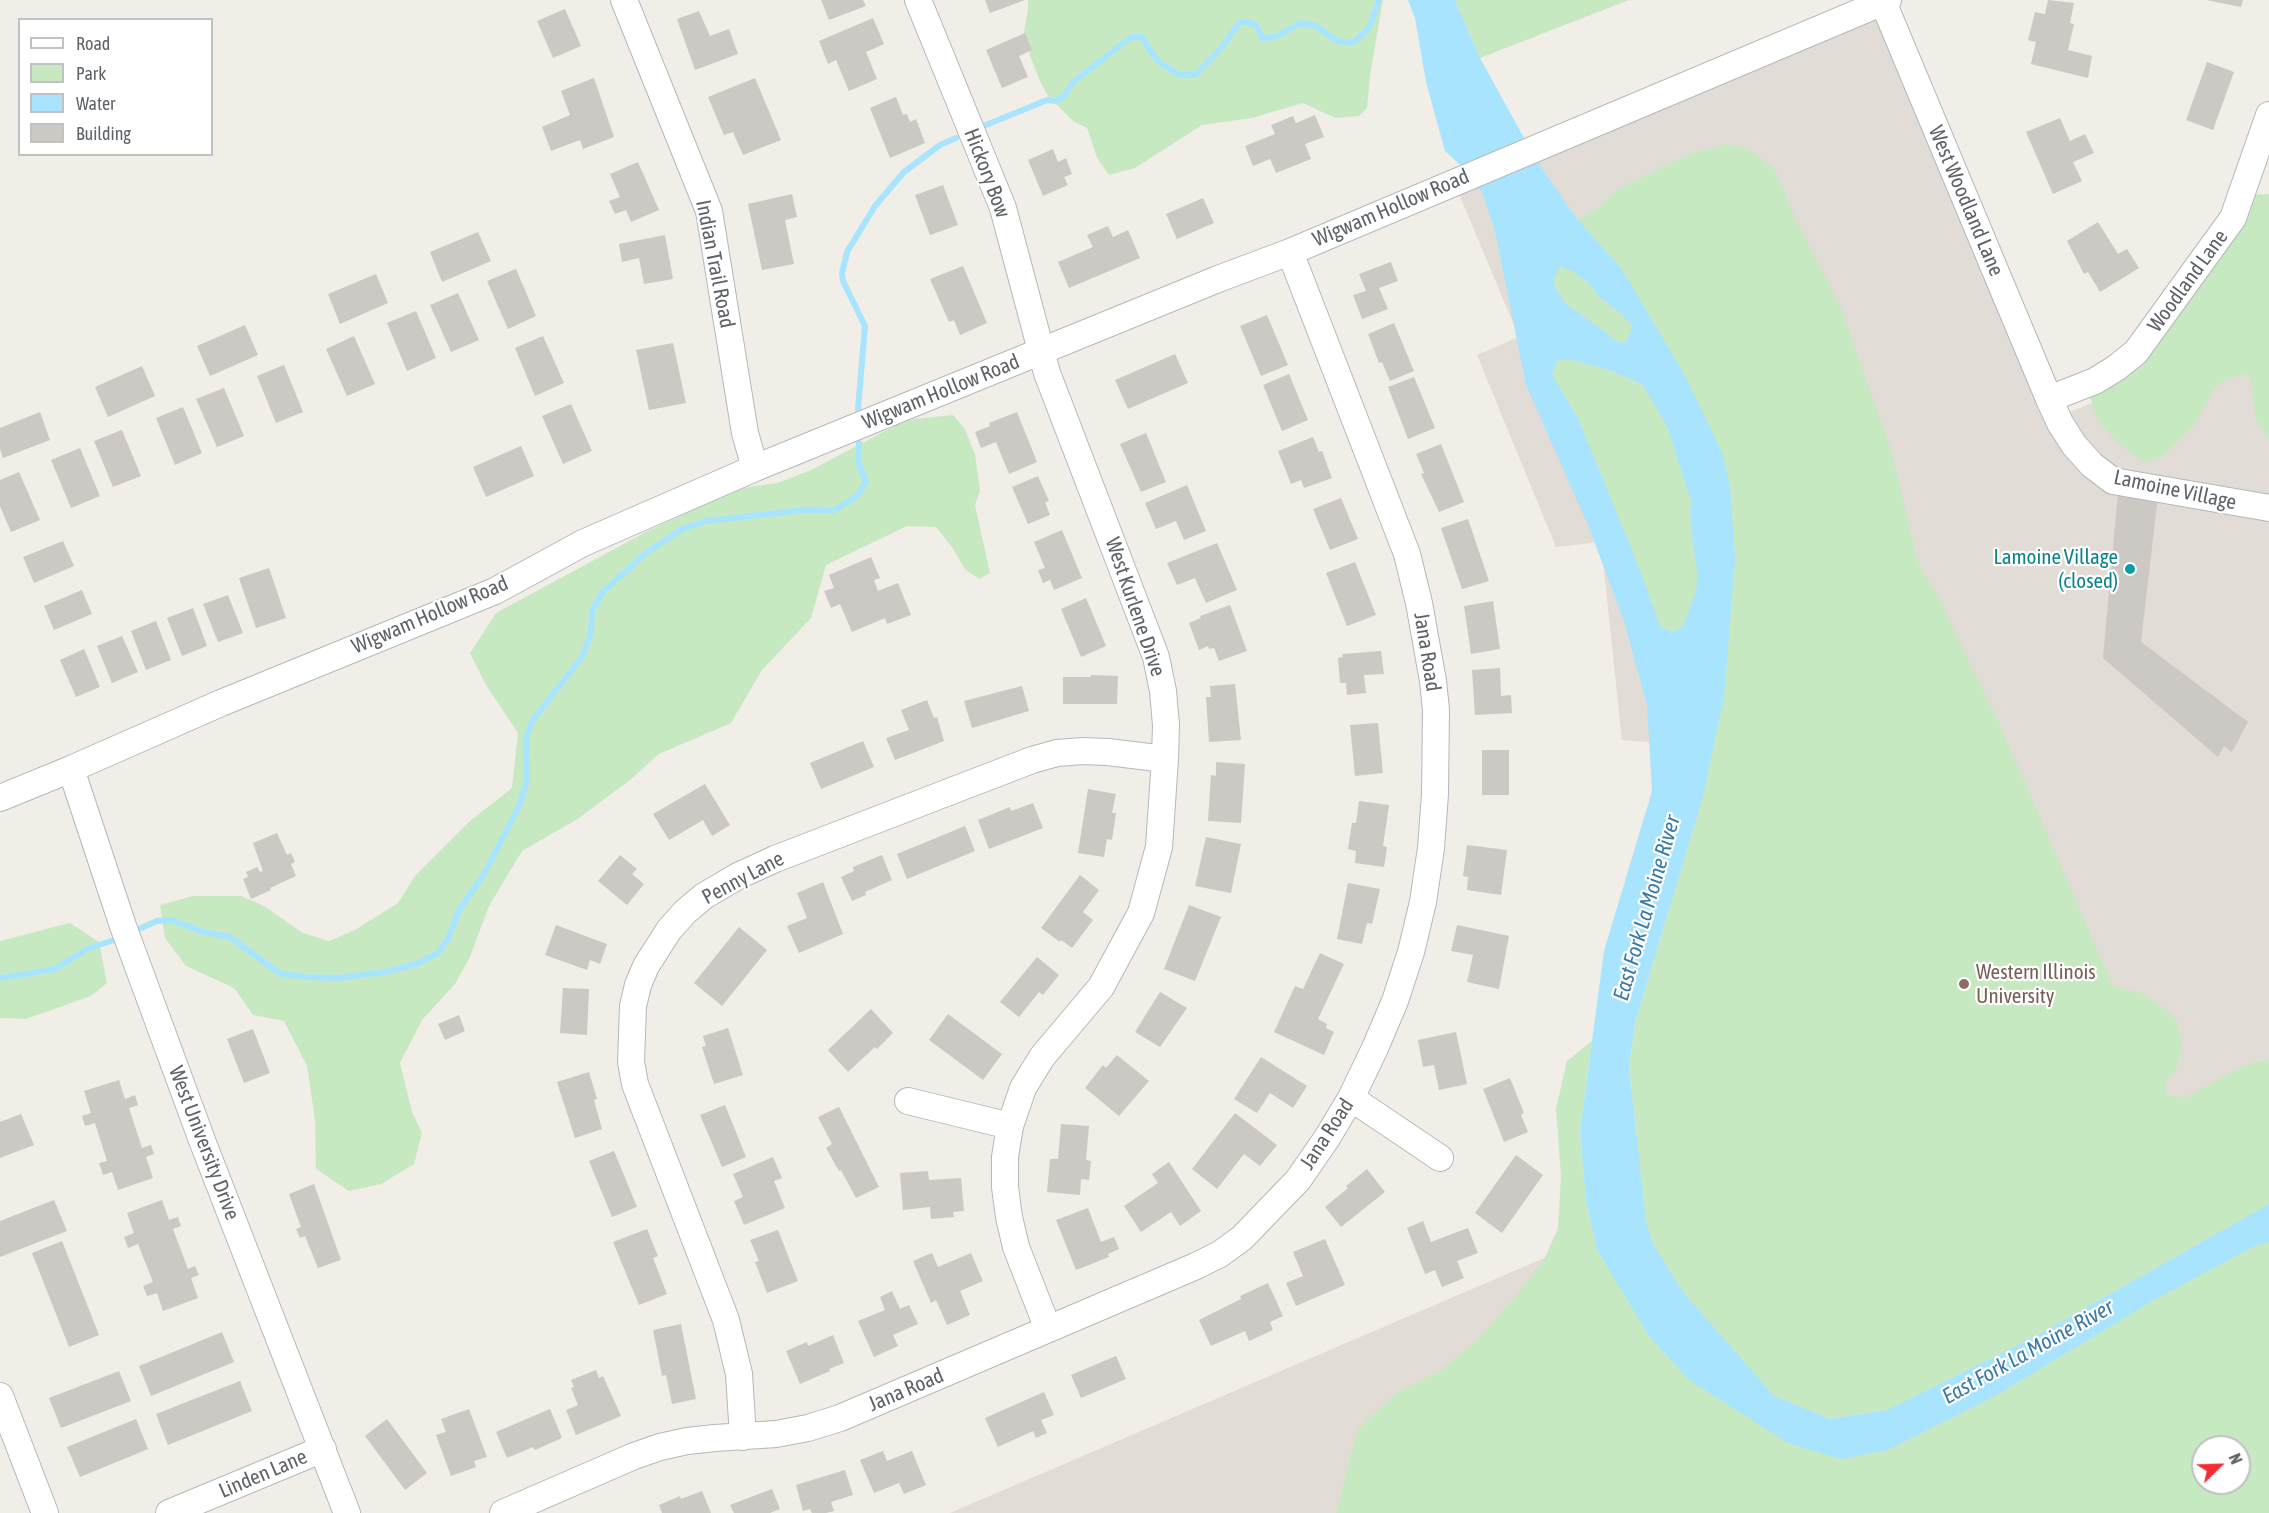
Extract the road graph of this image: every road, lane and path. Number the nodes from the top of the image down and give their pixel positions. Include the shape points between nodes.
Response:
1 (624, 0) edge
2 (918, 0) edge
3 (1886, 1) edge
4 (2269, 115) edge
5 (1290, 252) junction
6 (1042, 351) junction
7 (2049, 399) junction
8 (755, 468) junction
9 (2269, 508) edge
10 (1165, 759) junction
11 (71, 769) junction
12 (0, 798) edge
13 (1351, 1098) junction
14 (908, 1101) dead end
15 (1010, 1126) junction
16 (1440, 1158) dead end
17 (1048, 1329) junction
18 (0, 1396) edge
19 (743, 1437) junction
20 (323, 1449) junction
21 (45, 1513) edge
22 (169, 1513) edge
23 (347, 1513) edge
24 (504, 1513) edge

1 - 8 street, Indian Trail Road via 709,211 745,433
2 - 6 street, Hickory Bow via 1003,208
3 - 5 street, Wigwam Hollow Road
3 - 7 street, West Woodland Lane
4 - 7 street, Woodland Lane via 2233,218 2136,352 2095,381
5 - 6 street, Wigwam Hollow Road
5 - 13 street, Jana Road via 1407,554 1436,710 1435,794 1423,902 1395,1001
6 - 8 street, Wigwam Hollow Road
6 - 10 street, West Kurlene Drive via 1156,657 1166,725
7 - 9 street, Lamoine Village via 2074,445 2113,481
8 - 11 street, Wigwam Hollow Road via 583,543 495,591
10 - 15 street, West Kurlene Drive via 1159,847 1140,913 1101,987 1042,1057 1023,1088
10 - 19 street, Penny Lane via 1108,752 1057,753 775,859 704,896 669,930 646,966 633,1006 631,1062 635,1084 726,1320 739,1374
11 - 12 street, Wigwam Hollow Road
11 - 20 street, West University Drive via 123,926 195,1121
13 - 16 street
13 - 17 street, Jana Road via 1298,1180 1242,1238 1196,1266
14 - 15 street
15 - 17 street, West Kurlene Drive via 1005,1157 1008,1217
17 - 19 street, Jana Road via 840,1418 797,1430
18 - 21 street
19 - 24 street, Jana Road via 660,1447
20 - 22 street, Linden Lane
20 - 23 street, West University Drive

